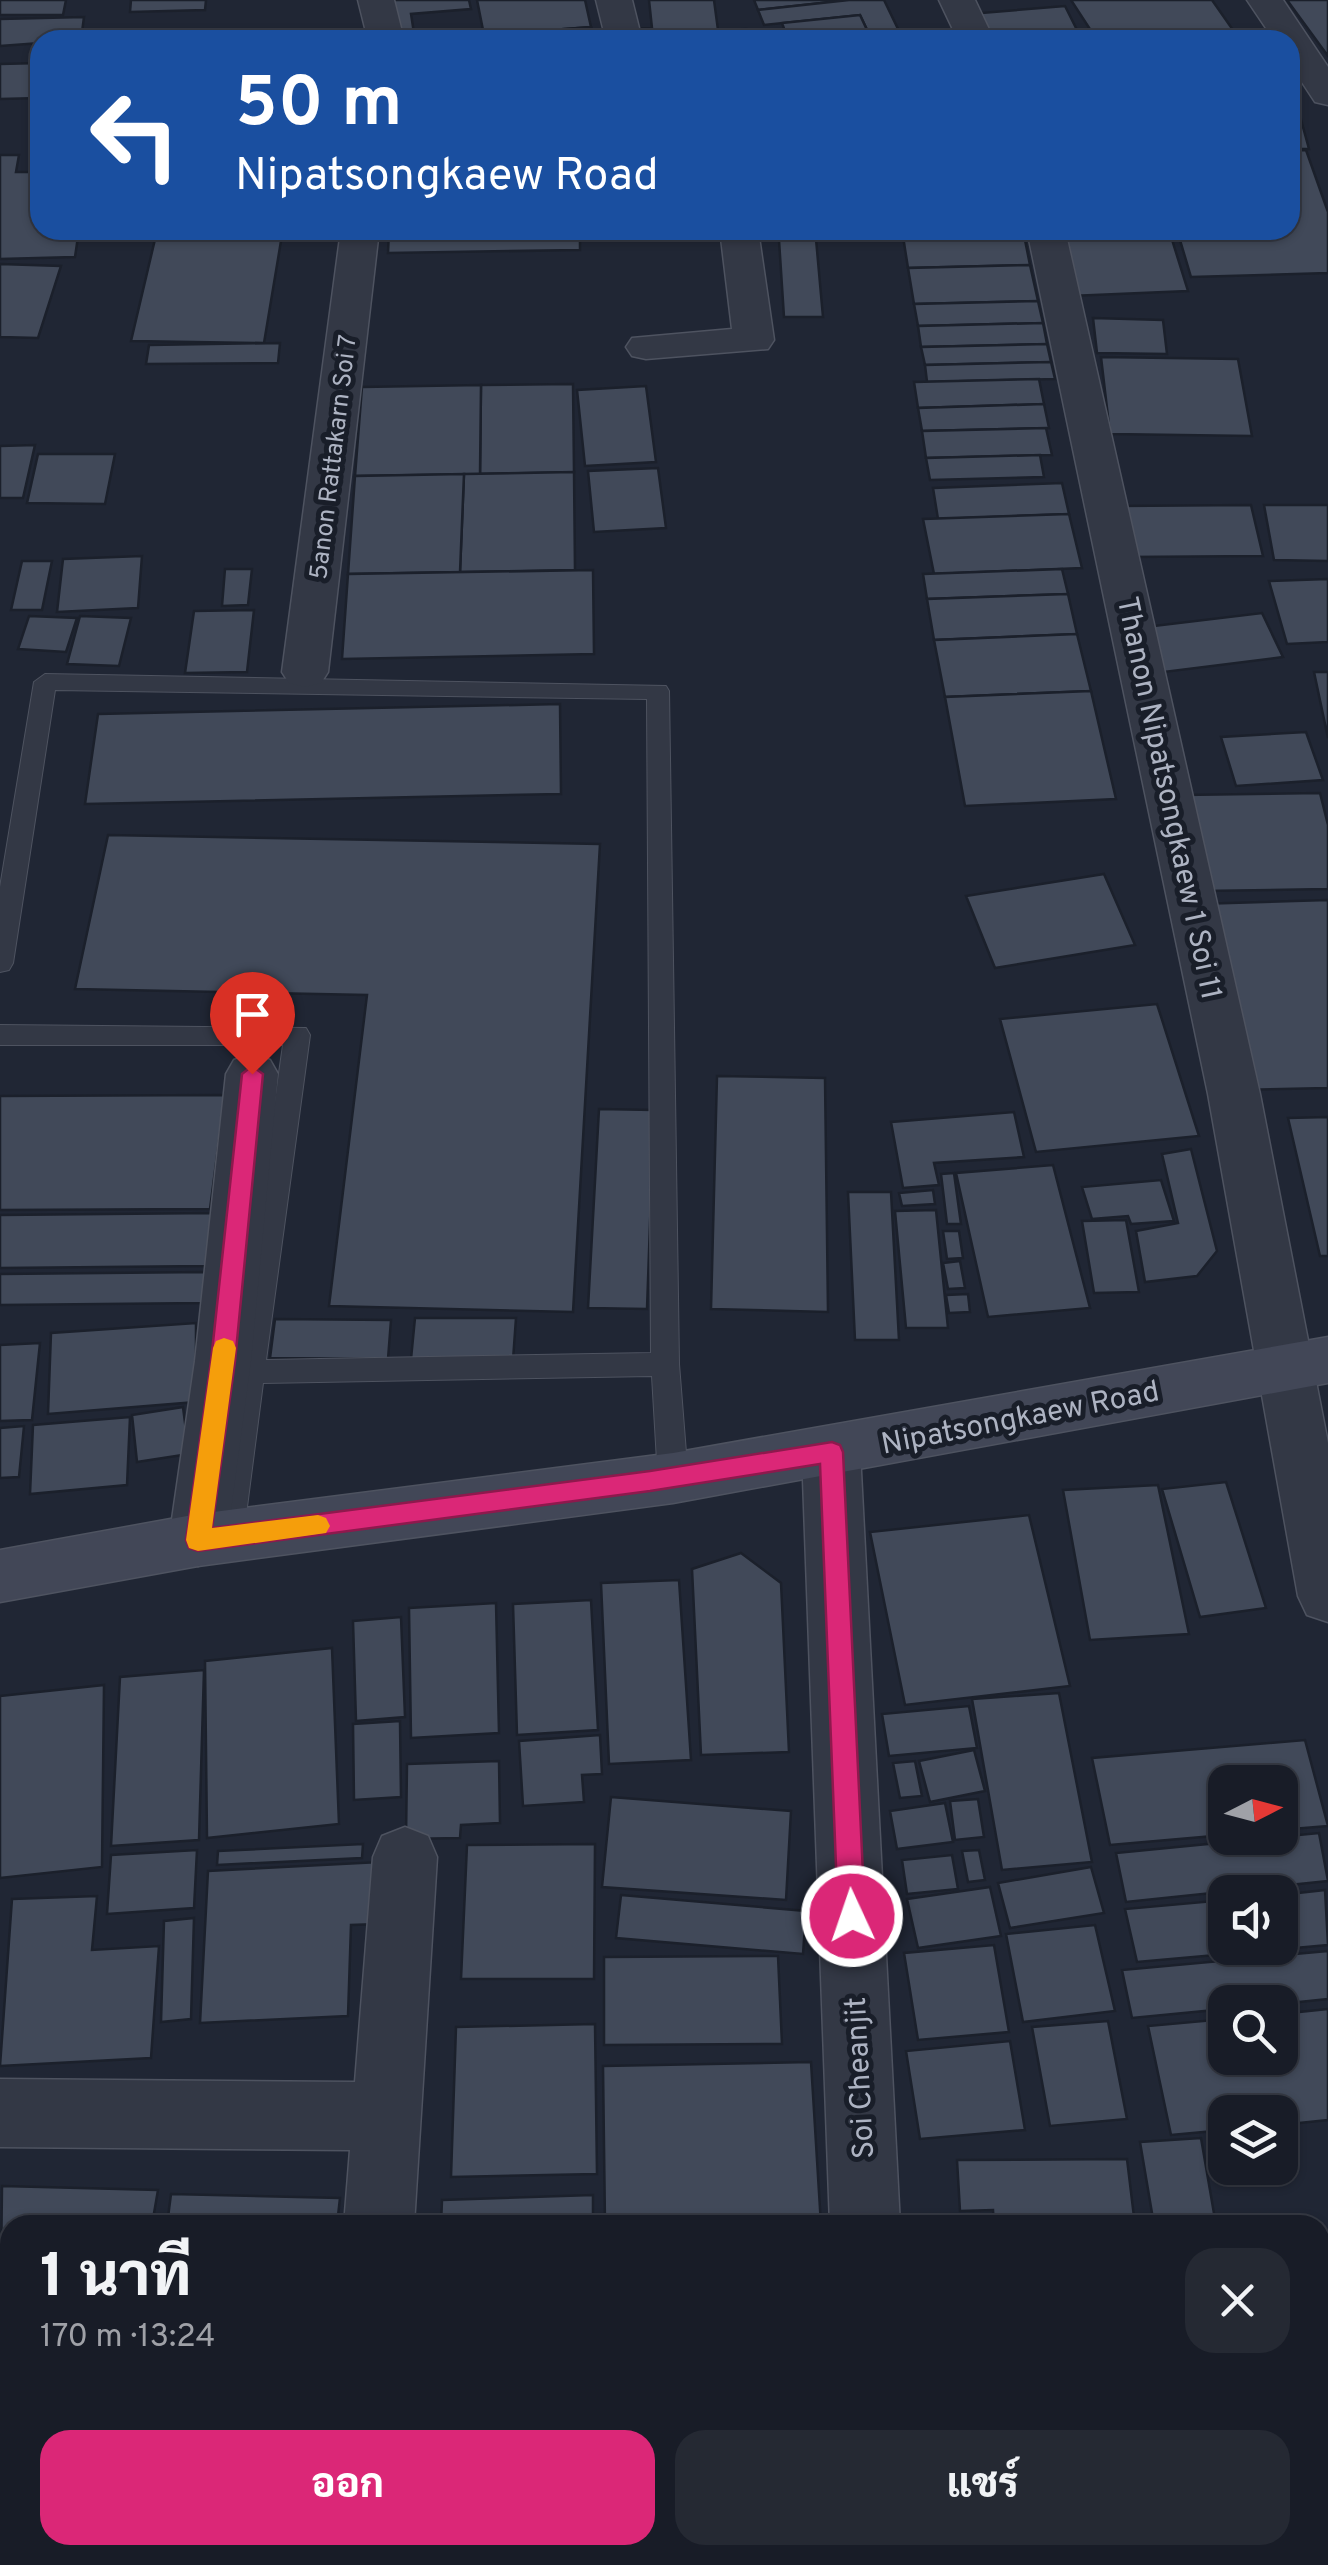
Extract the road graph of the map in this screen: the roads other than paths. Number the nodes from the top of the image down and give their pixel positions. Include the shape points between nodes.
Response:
1 (376, 0) edge
2 (614, 0) edge
3 (958, 0) edge
4 (1265, 0) edge
5 (384, 30) edge
6 (622, 30) edge
7 (972, 30) edge
8 (1285, 30) edge
9 (1300, 52) edge
10 (1328, 94) edge
11 (359, 240) edge
12 (740, 240) edge
13 (1048, 240) edge
14 (646, 347) dead end
15 (305, 678) junction
16 (0, 964) edge
17 (0, 1035) edge
18 (252, 1074) dead end
19 (1308, 1363) edge
20 (665, 1364) junction
21 (250, 1372) junction
22 (832, 1452) junction
23 (673, 1478) junction
24 (213, 1539) junction
25 (0, 1576) edge
26 (1328, 1596) edge
27 (406, 1857) dead end
28 (0, 2113) edge
29 (386, 2116) junction
30 (380, 2215) edge
31 (866, 2215) edge

1 - 5 street
2 - 6 street
3 - 7 street
4 - 8 street
9 - 10 street
11 - 15 street, 5anon Rattakarn Soi 7
12 - 14 street via 754,340
13 - 19 street, Thanon Nipatsongkaew 1 Soi 11 via 1234,1094
15 - 16 lane via 45,682
15 - 20 lane via 658,691
17 - 21 lane via 296,1034
18 - 24 street
19 - 22 main road, Nipatsongkaew Road
19 - 26 street, Thanon Nipatsongkaew 1 Soi 11
20 - 21 lane
20 - 23 lane
21 - 24 lane
22 - 23 main road, Nipatsongkaew Road
22 - 31 street, Soi Cheanjit
23 - 24 main road, Nipatsongkaew Road
24 - 25 main road, Nipatsongkaew Road
27 - 29 street
28 - 29 street
29 - 30 street

